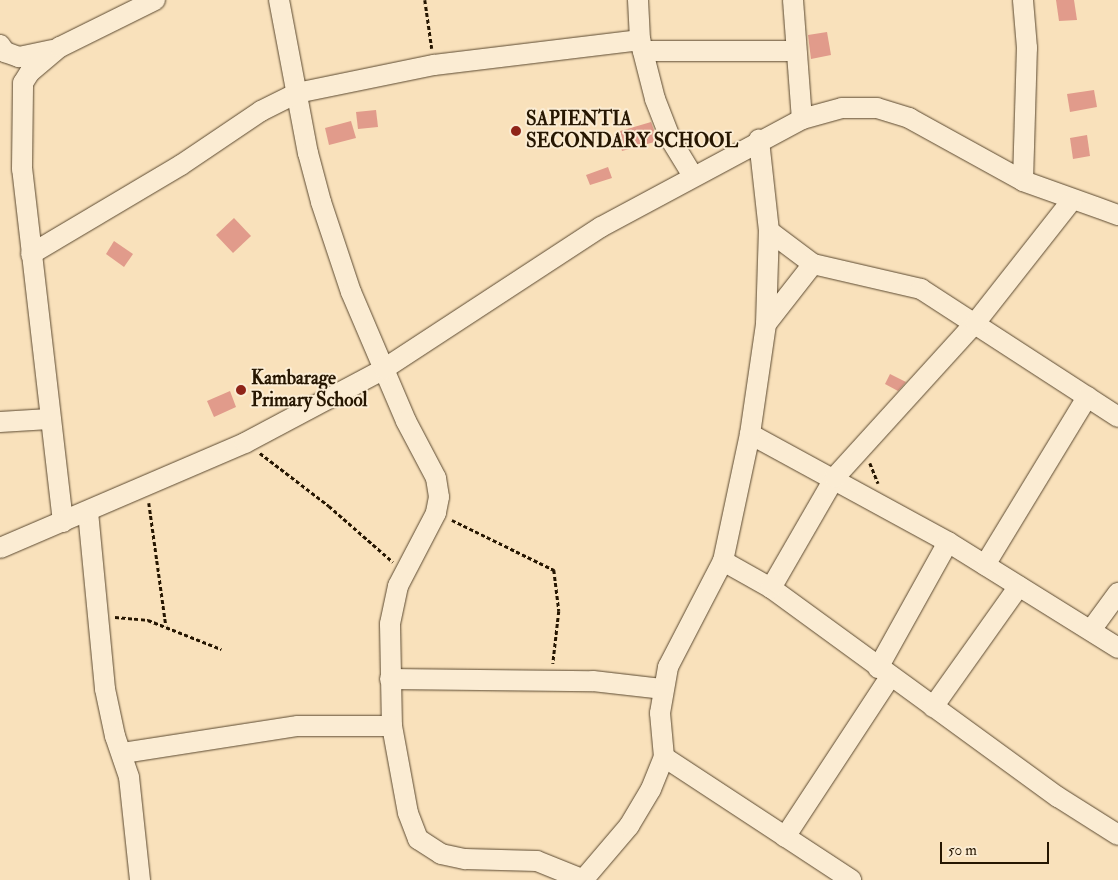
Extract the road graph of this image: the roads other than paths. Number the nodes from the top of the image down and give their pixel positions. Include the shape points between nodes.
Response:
1 (155, 0) edge
2 (279, 0) edge
3 (638, 0) edge
4 (793, 0) edge
5 (1023, 0) edge
6 (642, 46) junction
7 (3, 48) edge
8 (60, 48) junction
9 (794, 51) junction
10 (23, 84) junction
11 (297, 94) junction
12 (802, 119) junction
13 (759, 140) junction
14 (692, 176) junction
15 (1022, 181) junction
16 (1072, 200) junction
17 (1118, 215) edge
18 (768, 231) junction
19 (32, 254) junction
20 (813, 264) junction
21 (976, 322) junction
22 (766, 324) junction
23 (384, 369) junction
24 (1087, 397) junction
25 (1117, 412) edge
26 (49, 419) junction
27 (0, 422) edge
28 (750, 434) junction
29 (835, 477) junction
30 (88, 512) junction
31 (63, 522) junction
32 (948, 542) junction
33 (0, 548) edge
34 (723, 561) junction
35 (984, 565) junction
36 (1019, 586) junction
37 (771, 588) junction
38 (1118, 593) edge
39 (1091, 630) junction
40 (1118, 648) edge
41 (884, 673) junction
42 (390, 679) junction
43 (662, 689) junction
44 (933, 707) junction
45 (392, 726) junction
46 (123, 754) junction
47 (664, 757) junction
48 (1118, 836) edge
49 (785, 837) junction
50 (140, 880) edge
51 (583, 880) edge
52 (850, 880) edge

1 - 8 street
2 - 11 street
3 - 6 street
4 - 9 street
5 - 15 street via 1027,48
6 - 9 street
6 - 11 street via 434,66
6 - 14 street via 670,140
7 - 8 street via 34,56
7 - 10 street
8 - 10 street via 35,67
9 - 12 street
10 - 19 street via 22,169
11 - 19 street via 261,111 181,165
11 - 23 street via 321,202 351,292
12 - 13 street
12 - 15 street via 842,108 877,108 909,118
13 - 14 street
13 - 18 street
14 - 23 street via 601,227
15 - 16 street
16 - 17 street
16 - 21 street
18 - 20 street
18 - 22 street
19 - 26 street
20 - 21 street via 921,289
20 - 22 street
21 - 24 street
21 - 29 street
22 - 28 street
23 - 30 street via 245,443
23 - 42 street via 436,478 439,496 436,513 392,606
24 - 25 street
24 - 35 street
26 - 27 street
26 - 31 street
28 - 29 street
28 - 34 street
29 - 32 street
29 - 37 street
30 - 31 street
30 - 46 street via 109,716
31 - 33 street
32 - 35 street
32 - 41 street
34 - 37 street
34 - 43 street via 668,667
35 - 36 street
36 - 39 street
36 - 44 street
37 - 41 street
38 - 39 street
39 - 40 street
41 - 44 street
41 - 49 street
42 - 43 street via 551,680
42 - 45 street
43 - 47 street
44 - 48 street
45 - 46 street via 298,726
45 - 51 street via 408,814 418,839 441,854 465,859 537,861
46 - 50 street
47 - 49 street
47 - 51 street via 634,819
49 - 52 street

